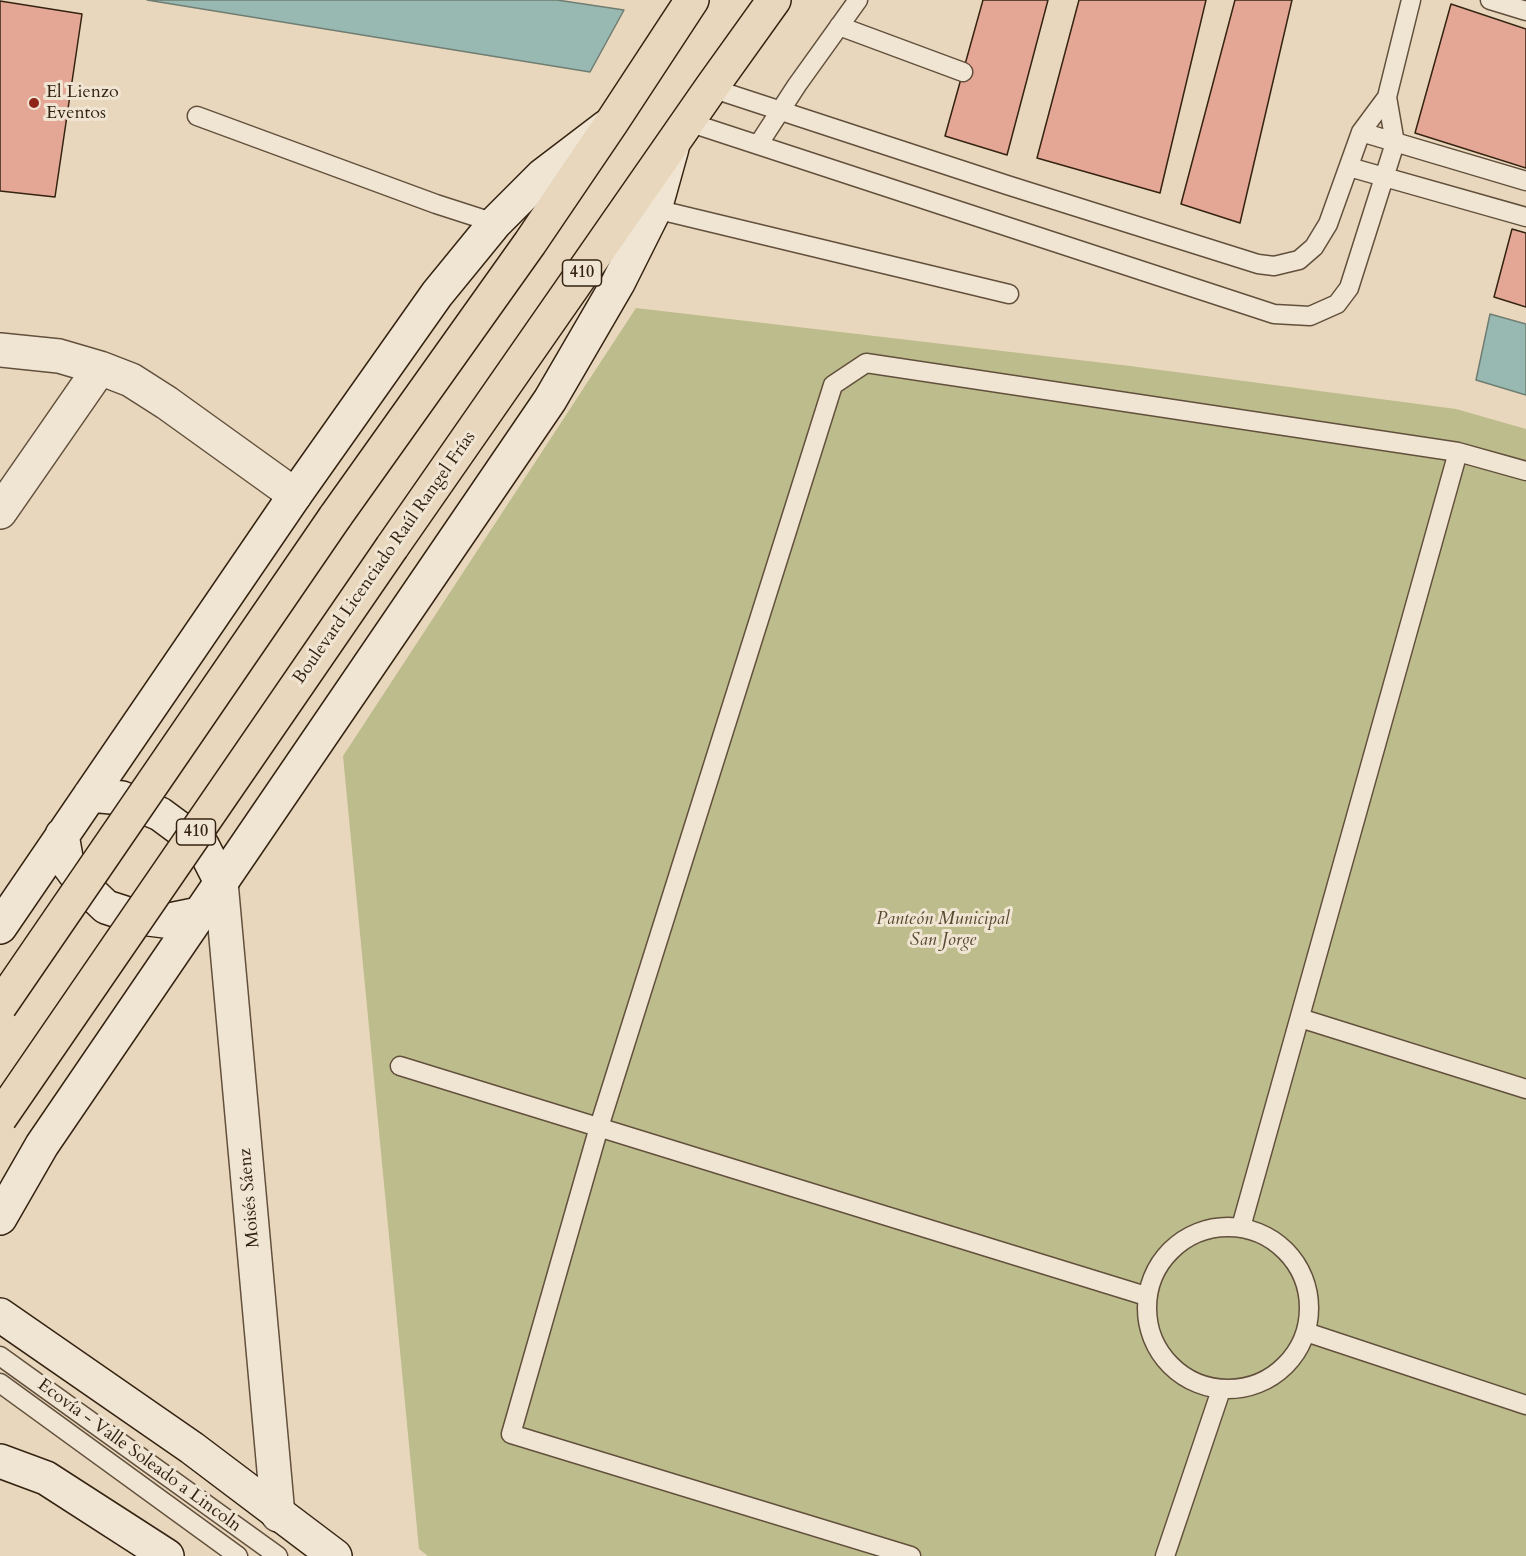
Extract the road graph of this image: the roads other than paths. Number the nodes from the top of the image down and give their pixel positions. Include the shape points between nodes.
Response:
1 (692, 0) edge
2 (774, 0) edge
3 (858, 0) edge
4 (1411, 0) edge
5 (1490, 0) edge
6 (1526, 11) edge
7 (839, 26) junction
8 (963, 72) dead end
9 (711, 88) junction
10 (1387, 97) junction
11 (781, 111) junction
12 (197, 116) dead end
13 (612, 122) junction
14 (1361, 132) junction
15 (680, 133) junction
16 (1395, 143) junction
17 (758, 145) junction
18 (1349, 167) junction
19 (1385, 177) junction
20 (1526, 181) edge
21 (655, 209) junction
22 (1526, 217) edge
23 (495, 223) junction
24 (1009, 294) dead end
25 (0, 350) edge
26 (100, 368) junction
27 (1458, 452) junction
28 (1526, 471) edge
29 (295, 495) junction
30 (0, 512) edge
31 (90, 795) junction
32 (62, 835) junction
33 (221, 882) junction
34 (199, 914) junction
35 (0, 927) edge
36 (0, 1006) edge
37 (1300, 1018) junction
38 (400, 1066) dead end
39 (1526, 1089) edge
40 (0, 1118) edge
41 (599, 1127) junction
42 (0, 1218) edge
43 (1241, 1227) junction
44 (1146, 1296) junction
45 (0, 1315) edge
46 (1306, 1332) junction
47 (0, 1356) edge
48 (0, 1383) edge
49 (1221, 1390) junction
50 (1526, 1405) edge
51 (0, 1461) edge
52 (278, 1515) junction
53 (167, 1556) edge
54 (238, 1556) edge
55 (278, 1556) edge
56 (335, 1556) edge
57 (911, 1556) edge
58 (1165, 1556) edge

1 - 13 main road
2 - 9 main road, Boulevard Licenciado Raúl Rangel Frías / 410
3 - 7 lane
4 - 10 lane
5 - 6 lane
7 - 8 lane
7 - 11 lane
9 - 11 lane
9 - 15 main road, Boulevard Licenciado Raúl Rangel Frías / 410
10 - 14 lane
10 - 16 lane
11 - 17 lane
11 - 18 lane via 1266,265 1299,260 1314,247 1328,224
12 - 23 lane
13 - 23 main road via 543,175
13 - 36 main road, bridge
14 - 16 lane
14 - 18 lane
15 - 17 lane
15 - 21 main road
15 - 40 main road, Boulevard Licenciado Raúl Rangel Frías / 410, bridge
16 - 19 lane
16 - 20 lane
17 - 19 lane via 1274,314 1310,316 1337,304 1349,288
18 - 19 lane
19 - 22 lane
21 - 24 lane
21 - 33 main road via 607,304 550,400
23 - 29 main road via 437,294
25 - 26 main road via 59,356
26 - 29 main road via 131,380 167,403
26 - 30 main road
27 - 28 lane
27 - 37 lane
27 - 41 lane via 866,363 833,385
29 - 31 main road
31 - 32 main road
31 - 33 main road via 122,798 160,814 202,845
32 - 34 main road via 68,863 106,907 165,921
32 - 35 main road
33 - 34 main road
33 - 52 main road, Moisés Sáenz
34 - 42 main road via 42,1145
37 - 39 lane
37 - 43 lane
38 - 41 lane
41 - 44 lane
41 - 57 lane via 511,1434
43 - 44 lane via 1215,1227 1190,1235 1169,1251 1154,1272
43 - 46 lane via 1268,1237 1289,1254 1304,1277 1310,1305
44 - 49 lane via 1146,1322 1155,1347 1171,1368 1194,1383
45 - 52 main road via 192,1448
46 - 49 lane via 1294,1357 1274,1376 1248,1388
46 - 50 lane
47 - 55 lane, Ecovía - Valle Soleado a Lincoln
48 - 54 lane
49 - 58 lane
51 - 53 main road via 46,1478
52 - 56 main road

